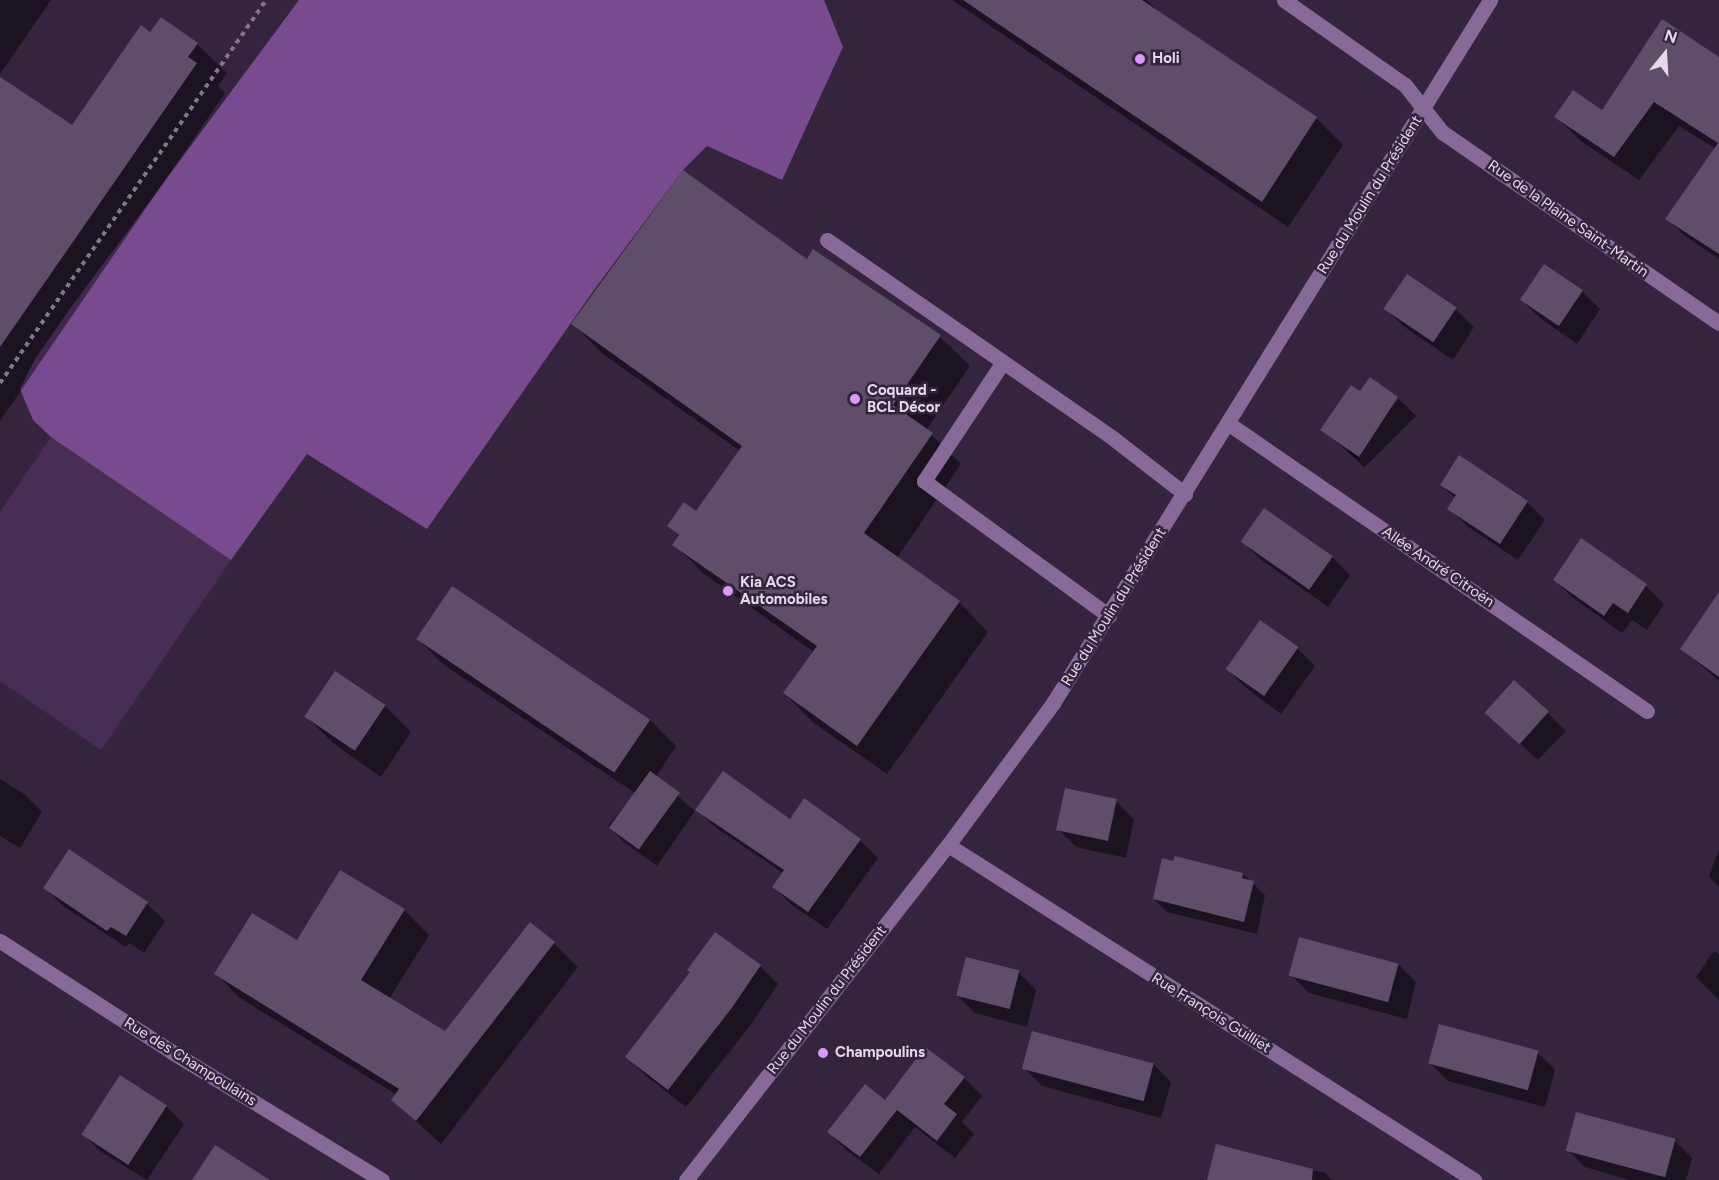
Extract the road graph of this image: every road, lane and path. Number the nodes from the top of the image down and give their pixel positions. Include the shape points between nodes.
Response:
1 (266, 0) edge
2 (1284, 0) edge
3 (1490, 0) edge
4 (1424, 108) junction
5 (827, 240) dead end
6 (1719, 322) edge
7 (1003, 362) junction
8 (0, 383) edge
9 (1229, 424) junction
10 (1185, 494) junction
11 (1109, 616) junction
12 (1647, 711) dead end
13 (948, 845) junction
14 (0, 941) edge
15 (382, 1180) edge
16 (686, 1180) edge
17 (1474, 1180) edge

1 - 8 path
2 - 4 street, Rue de la Plaine Saint-Martin via 1405,85
3 - 4 street, Rue du Moulin du Président
4 - 6 street, Rue de la Plaine Saint-Martin via 1442,132
4 - 9 street, Rue du Moulin du Président
5 - 7 street
7 - 10 street
7 - 11 street via 924,480
9 - 10 street, Rue du Moulin du Président
9 - 12 street, Allée André Citroën
10 - 11 street, Rue du Moulin du Président
11 - 13 street, Rue du Moulin du Président via 1047,712
13 - 16 street, Rue du Moulin du Président
13 - 17 street, Rue François Guilliet
14 - 15 street, Rue des Champoulains

